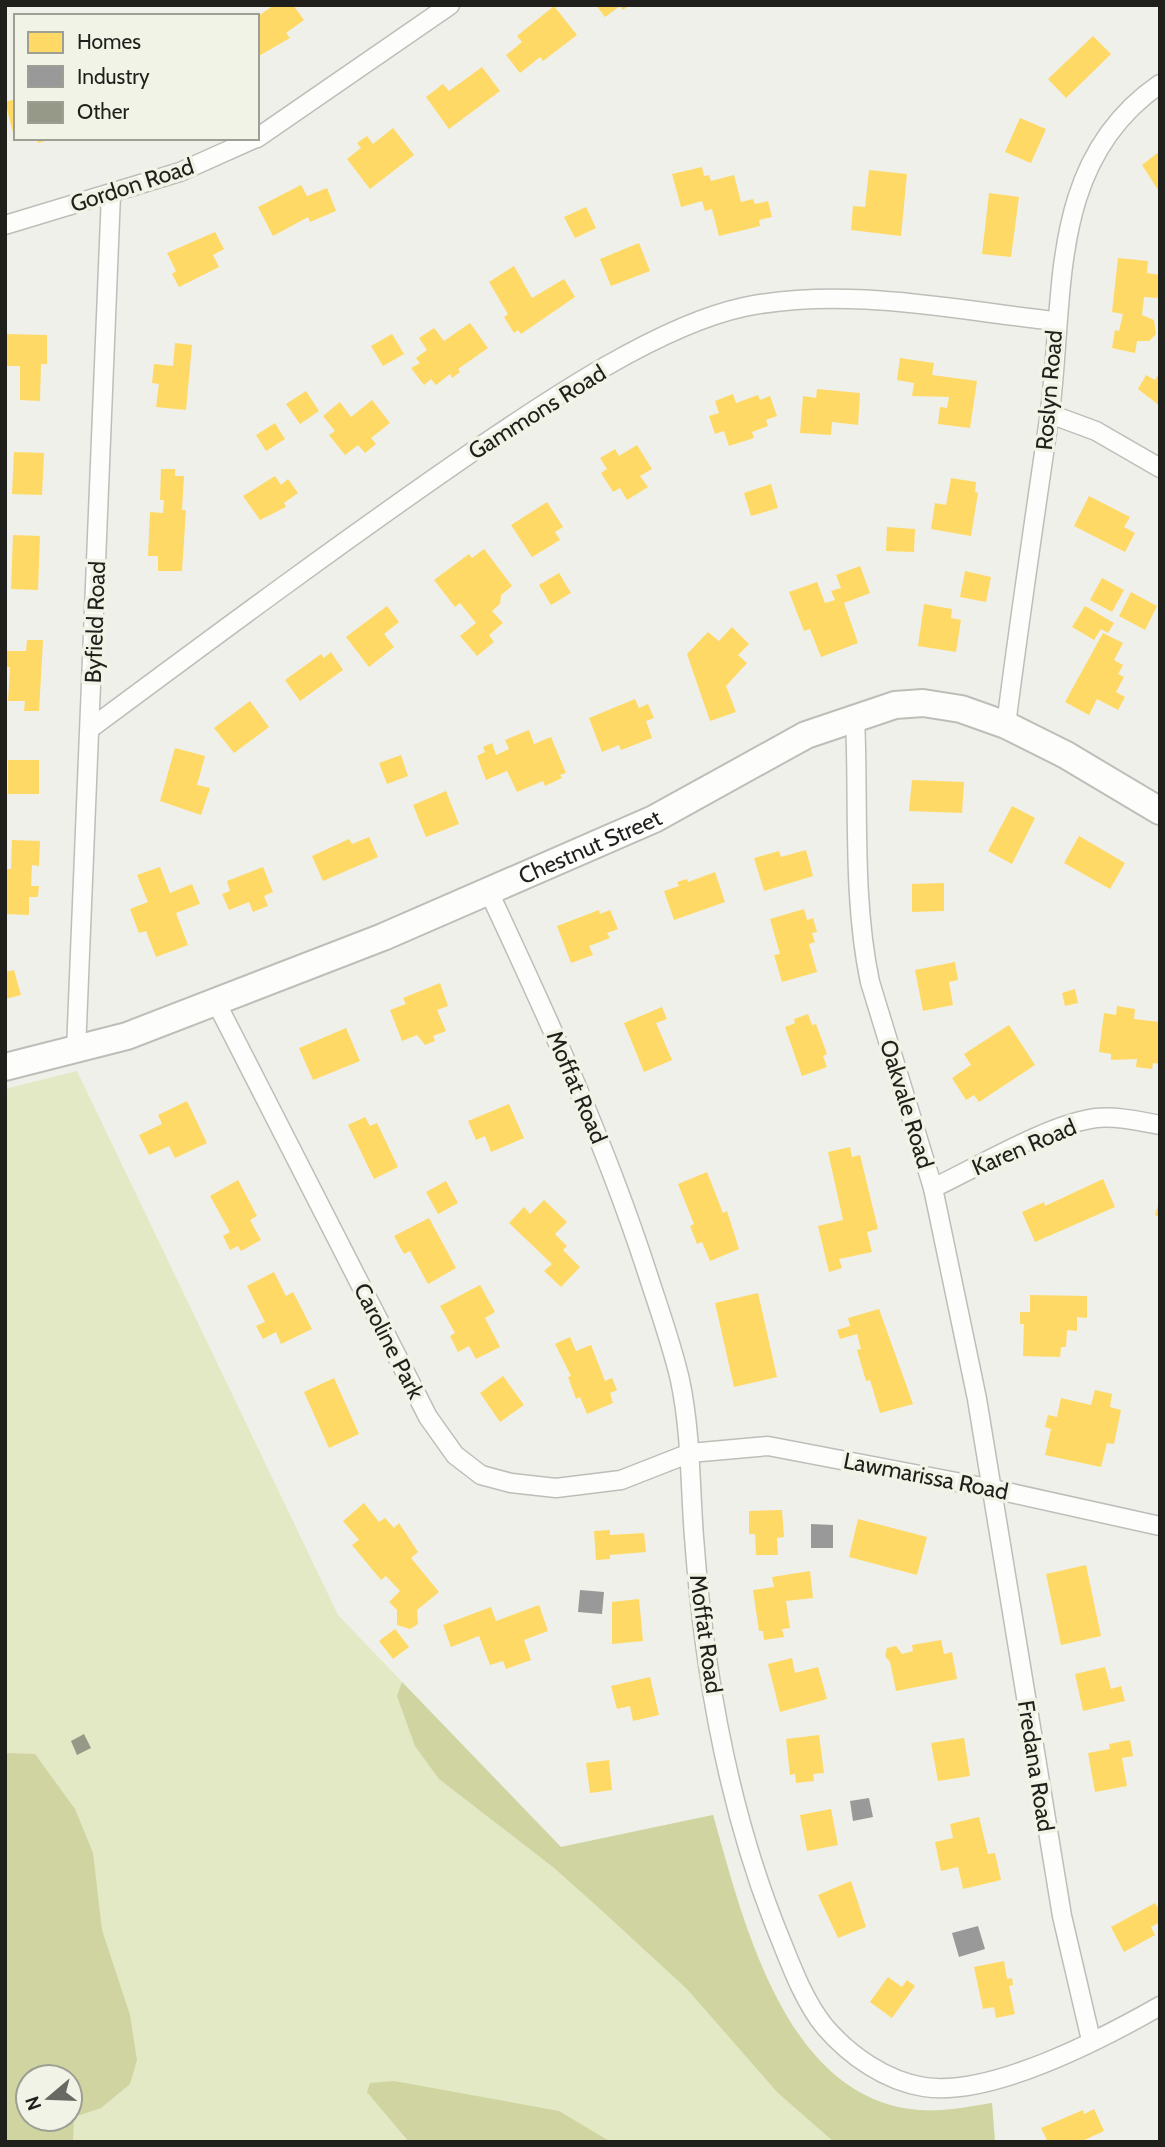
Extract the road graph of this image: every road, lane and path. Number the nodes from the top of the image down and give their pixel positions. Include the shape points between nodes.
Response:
1 (450, 5) edge
2 (1160, 84) edge
3 (259, 137) edge
4 (252, 140) edge
5 (111, 194) junction
6 (5, 225) edge
7 (1055, 321) junction
8 (1050, 414) junction
9 (1160, 468) edge
10 (855, 716) junction
11 (1006, 725) junction
12 (91, 728) junction
13 (1160, 811) edge
14 (488, 890) junction
15 (216, 1002) junction
16 (76, 1051) junction
17 (5, 1067) edge
18 (1160, 1125) edge
19 (933, 1188) junction
20 (690, 1454) junction
21 (993, 1489) junction
22 (1160, 1526) edge
23 (1160, 2006) edge
24 (1091, 2040) junction

1 - 3 street, Gordon Road
2 - 7 street, Roslyn Road via 1112,124 1095,156 1067,238
4 - 5 street, Gordon Road via 180,172
5 - 6 street, Gordon Road
5 - 12 street, Byfield Road
7 - 8 street, Roslyn Road
7 - 12 street, Gammons Road via 845,298 742,307 695,323 531,412 383,513
8 - 9 street via 1096,431
8 - 11 street, Roslyn Road
10 - 11 main road, Chestnut Street via 923,703 961,709
10 - 14 main road, Chestnut Street via 806,735 654,819
10 - 19 street, Oakvale Road via 863,952
11 - 13 main road, Chestnut Street
12 - 16 street, Byfield Road
14 - 15 main road, Chestnut Street
14 - 20 street, Moffat Road via 554,1030 633,1228 680,1381
15 - 16 main road, Chestnut Street via 127,1037
15 - 20 street, Caroline Park via 428,1417 456,1455 481,1475 556,1488 621,1480
16 - 17 main road, Chestnut Street
18 - 19 street, Karen Road via 1096,1118 1058,1128
19 - 21 street, Oakvale Road
20 - 21 street, Lawmarissa Road via 768,1446
20 - 24 street, Moffat Road via 709,1675 737,1809 766,1904 793,1970 823,2025 874,2068 927,2088 972,2084 1021,2072
21 - 22 street, Lawmarissa Road
21 - 24 street, Fredana Road via 1062,1916
23 - 24 street, Moffat Road

